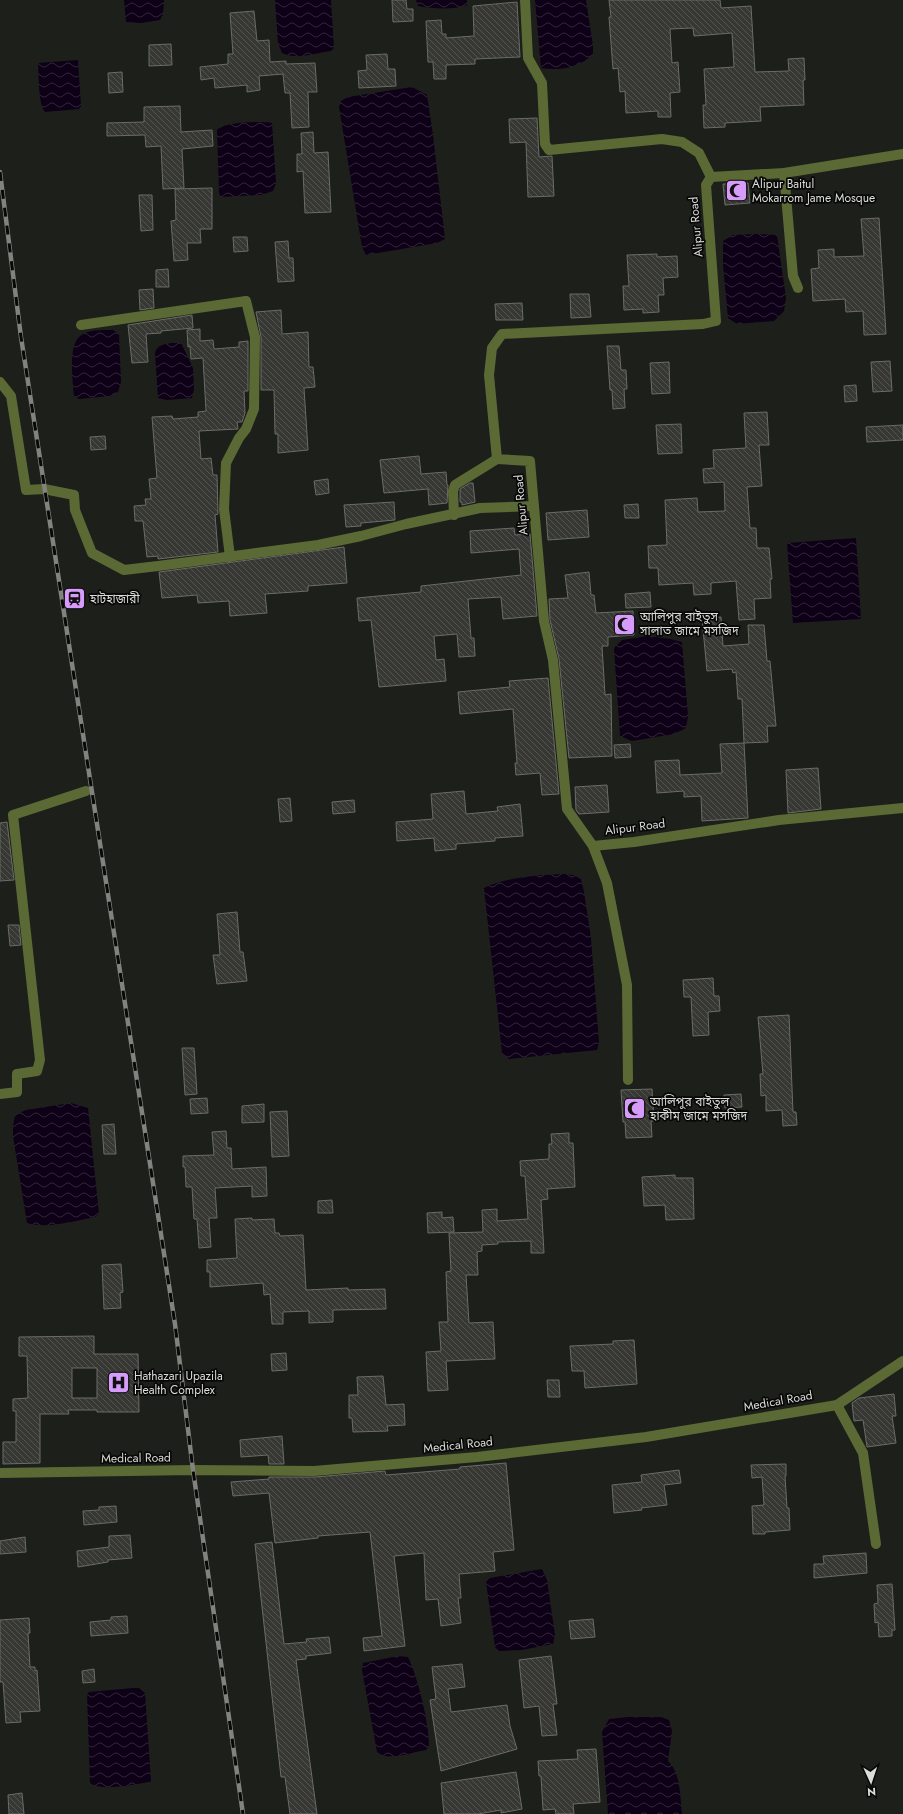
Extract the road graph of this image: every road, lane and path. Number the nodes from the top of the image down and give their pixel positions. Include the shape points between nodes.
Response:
1 (525, 0) edge
2 (903, 154) edge
3 (784, 173) junction
4 (711, 178) junction
5 (798, 288) dead end
6 (81, 325) dead end
7 (0, 382) edge
8 (496, 459) junction
9 (534, 506) junction
10 (454, 515) junction
11 (230, 556) junction
12 (86, 791) dead end
13 (903, 808) edge
14 (593, 846) junction
15 (628, 1080) dead end
16 (0, 1094) edge
17 (903, 1361) edge
18 (837, 1405) junction
19 (0, 1473) edge
20 (876, 1544) dead end

1 - 4 street via 528,58 542,83 544,144 549,150 662,139 682,142 699,153
2 - 3 street
3 - 4 street
3 - 5 street via 793,276
4 - 8 street, Alipur Road via 706,185 716,321 703,324 502,334 492,348 489,375
6 - 11 street via 246,301 255,337 254,409 246,429 226,463 224,509
7 - 11 street via 11,396 26,490 44,489 74,495 75,510 92,553 124,570
8 - 9 street, Alipur Road via 530,461
8 - 10 street via 454,485
9 - 10 street via 480,508
9 - 14 street, Alipur Road via 544,621 553,660 567,809
10 - 11 street via 318,545
12 - 16 street via 13,815 40,1060 37,1071 17,1074 17,1092
13 - 14 street, Alipur Road via 779,820
14 - 15 street via 607,884 627,985
17 - 18 street, Medical Road
18 - 19 street, Medical Road via 646,1437 477,1457 314,1471
18 - 20 street via 863,1453

